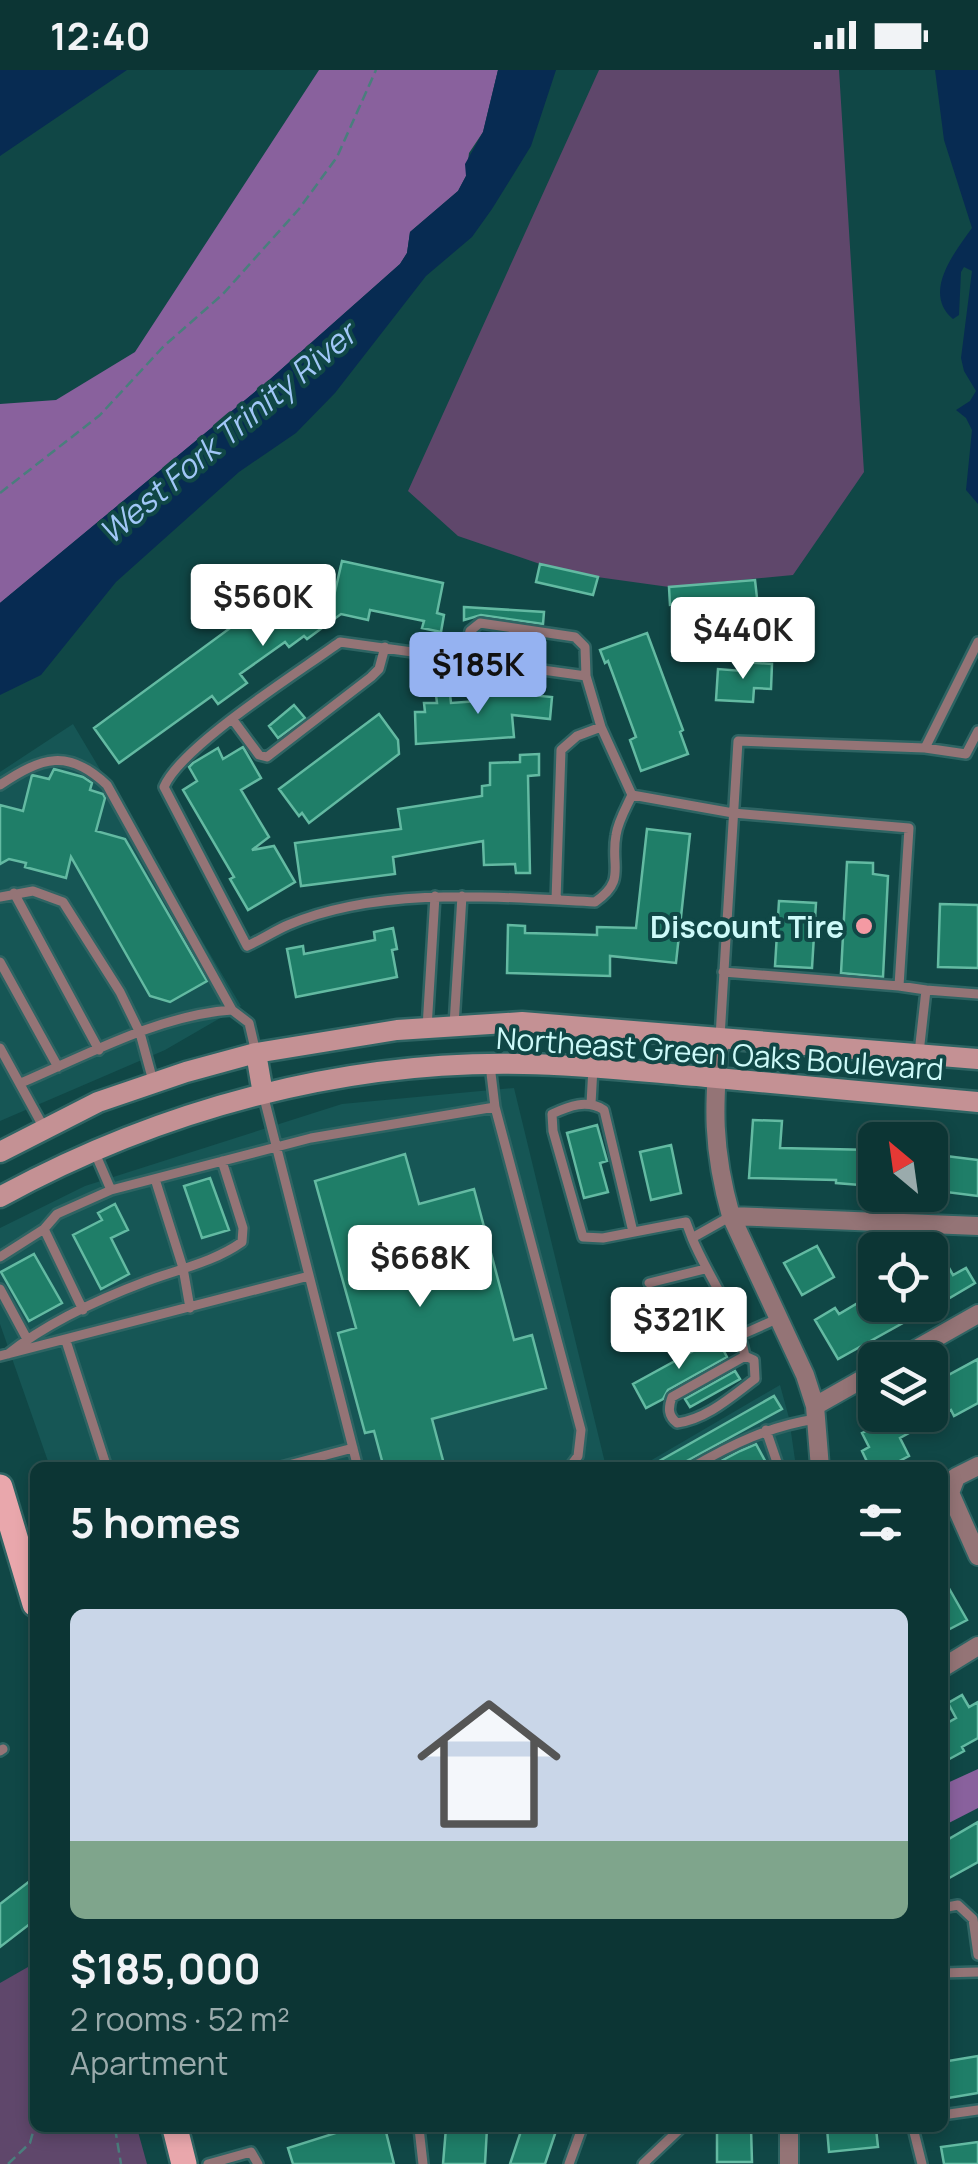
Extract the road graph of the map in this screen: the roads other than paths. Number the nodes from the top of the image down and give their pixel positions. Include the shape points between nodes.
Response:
1 (978, 642) edge
2 (384, 648) junction
3 (464, 658) junction
4 (586, 676) junction
5 (232, 720) junction
6 (601, 727) junction
7 (978, 731) edge
8 (925, 748) junction
9 (0, 785) edge
10 (632, 795) junction
11 (733, 814) junction
12 (14, 893) junction
13 (435, 896) junction
14 (462, 896) junction
15 (0, 897) edge
16 (556, 900) junction
17 (0, 962) edge
18 (723, 972) junction
19 (898, 986) junction
20 (926, 990) junction
21 (978, 994) edge
22 (232, 1010) junction
23 (454, 1025) junction
24 (427, 1028) junction
25 (140, 1033) junction
26 (720, 1037) junction
27 (0, 1048) edge
28 (100, 1050) junction
29 (256, 1053) junction
30 (918, 1055) junction
31 (978, 1059) edge
32 (490, 1065) junction
33 (58, 1067) junction
34 (593, 1067) junction
35 (716, 1078) junction
36 (20, 1082) junction
37 (153, 1082) junction
38 (264, 1094) junction
39 (978, 1102) edge
40 (591, 1104) junction
41 (495, 1107) junction
42 (44, 1128) junction
43 (276, 1147) junction
44 (94, 1151) junction
45 (0, 1152) edge
46 (222, 1161) junction
47 (155, 1179) junction
48 (110, 1190) junction
49 (0, 1198) edge
50 (731, 1216) junction
51 (978, 1226) edge
52 (44, 1229) junction
53 (633, 1232) junction
54 (692, 1238) junction
55 (0, 1257) edge
56 (183, 1268) junction
57 (705, 1269) junction
58 (309, 1276) junction
59 (648, 1283) dead end
60 (0, 1289) edge
61 (190, 1308) junction
62 (83, 1310) junction
63 (978, 1314) edge
64 (779, 1318) junction
65 (741, 1335) junction
66 (27, 1339) junction
67 (66, 1341) junction
68 (929, 1342) edge
69 (4, 1355) edge
70 (745, 1356) junction
71 (858, 1384) edge
72 (816, 1413) junction
73 (766, 1430) junction
74 (353, 1448) junction
75 (105, 1462) edge
76 (300, 1462) edge
77 (356, 1462) edge
78 (574, 1462) edge
79 (701, 1462) edge
80 (776, 1462) edge
81 (820, 1462) edge
82 (978, 1466) edge
83 (0, 1487) edge
84 (978, 1556) edge
85 (30, 1579) edge
86 (978, 1646) edge
87 (948, 1664) edge
88 (948, 1907) edge
89 (978, 1955) edge
90 (978, 1972) edge
91 (948, 1973) edge
92 (978, 2110) edge
93 (948, 2113) edge
94 (176, 2132) edge
95 (419, 2132) edge
96 (581, 2132) edge
97 (677, 2132) edge
98 (789, 2132) edge
99 (915, 2132) edge
100 (226, 2162) edge
101 (184, 2164) edge
102 (208, 2164) edge
103 (258, 2164) edge
104 (423, 2164) edge
105 (570, 2164) edge
106 (642, 2164) edge
107 (789, 2164) edge
108 (922, 2164) edge

1 - 8 lane
2 - 3 lane
2 - 5 lane via 340,642
2 - 5 lane via 372,678 266,758
3 - 4 lane
3 - 4 lane via 476,624 537,632 580,640
4 - 6 lane
5 - 13 lane via 182,762 164,787 247,946 331,913
6 - 10 lane
6 - 16 lane via 562,750
7 - 8 lane via 966,754
8 - 11 lane via 738,741
9 - 22 lane via 24,768 60,758 86,765 106,785
10 - 11 lane
10 - 16 lane via 617,829 615,883 594,902
11 - 18 lane
11 - 19 lane via 909,828
12 - 15 lane
12 - 25 lane via 63,902
12 - 28 lane
13 - 14 lane
13 - 24 lane
14 - 16 lane
14 - 23 lane
17 - 33 lane
18 - 19 lane
18 - 26 lane
19 - 20 lane
20 - 21 lane
20 - 30 lane
22 - 25 lane via 203,1012
22 - 29 lane via 249,1023
23 - 24 main road, Northeast Green Oaks Boulevard
23 - 26 main road, Northeast Green Oaks Boulevard via 522,1022
24 - 29 main road, Northeast Green Oaks Boulevard
25 - 28 lane
25 - 37 lane
26 - 30 main road, Northeast Green Oaks Boulevard
26 - 35 street
27 - 36 lane
28 - 33 lane
29 - 37 main road, Northeast Green Oaks Boulevard
29 - 38 main road
30 - 31 main road, Northeast Green Oaks Boulevard
32 - 34 main road, Northeast Green Oaks Boulevard
32 - 38 main road, Northeast Green Oaks Boulevard via 389,1072
32 - 41 lane
33 - 36 lane
34 - 35 main road, Northeast Green Oaks Boulevard
34 - 40 lane
35 - 39 main road, Northeast Green Oaks Boulevard
35 - 50 street via 713,1123
36 - 42 lane
37 - 42 main road, Northeast Green Oaks Boulevard
38 - 43 lane
38 - 44 main road, Northeast Green Oaks Boulevard
40 - 53 lane via 607,1117
40 - 53 lane via 552,1114 571,1203 583,1237
41 - 43 lane
41 - 78 lane via 581,1430
42 - 45 main road, Northeast Green Oaks Boulevard
43 - 46 lane
43 - 58 lane
44 - 48 lane
44 - 49 main road, Northeast Green Oaks Boulevard
46 - 47 lane
46 - 56 lane via 242,1242
47 - 48 lane
47 - 56 lane
48 - 52 lane via 57,1214
50 - 51 street
50 - 54 lane
50 - 64 street
52 - 55 lane
52 - 62 lane
53 - 54 lane via 686,1222
54 - 57 lane
56 - 61 lane
56 - 62 lane
57 - 59 lane
57 - 65 lane
58 - 61 lane
58 - 74 lane
60 - 66 lane
61 - 67 lane
62 - 66 lane
63 - 68 street
64 - 65 lane
64 - 72 street
65 - 70 lane
66 - 69 lane
67 - 69 lane
67 - 75 lane
70 - 70 lane via 754,1360 756,1379 689,1422 672,1420 672,1397
71 - 72 street
72 - 73 lane
72 - 81 street
73 - 79 lane
73 - 80 lane
74 - 76 lane
74 - 77 lane
82 - 84 street via 956,1477 950,1494
83 - 85 main road
86 - 87 street
88 - 89 lane via 958,1905 973,1919
90 - 91 lane
92 - 93 lane
94 - 101 main road
95 - 104 lane
96 - 105 lane
97 - 106 lane
98 - 107 street
99 - 108 lane
100 - 102 lane
100 - 103 lane via 251,2152

